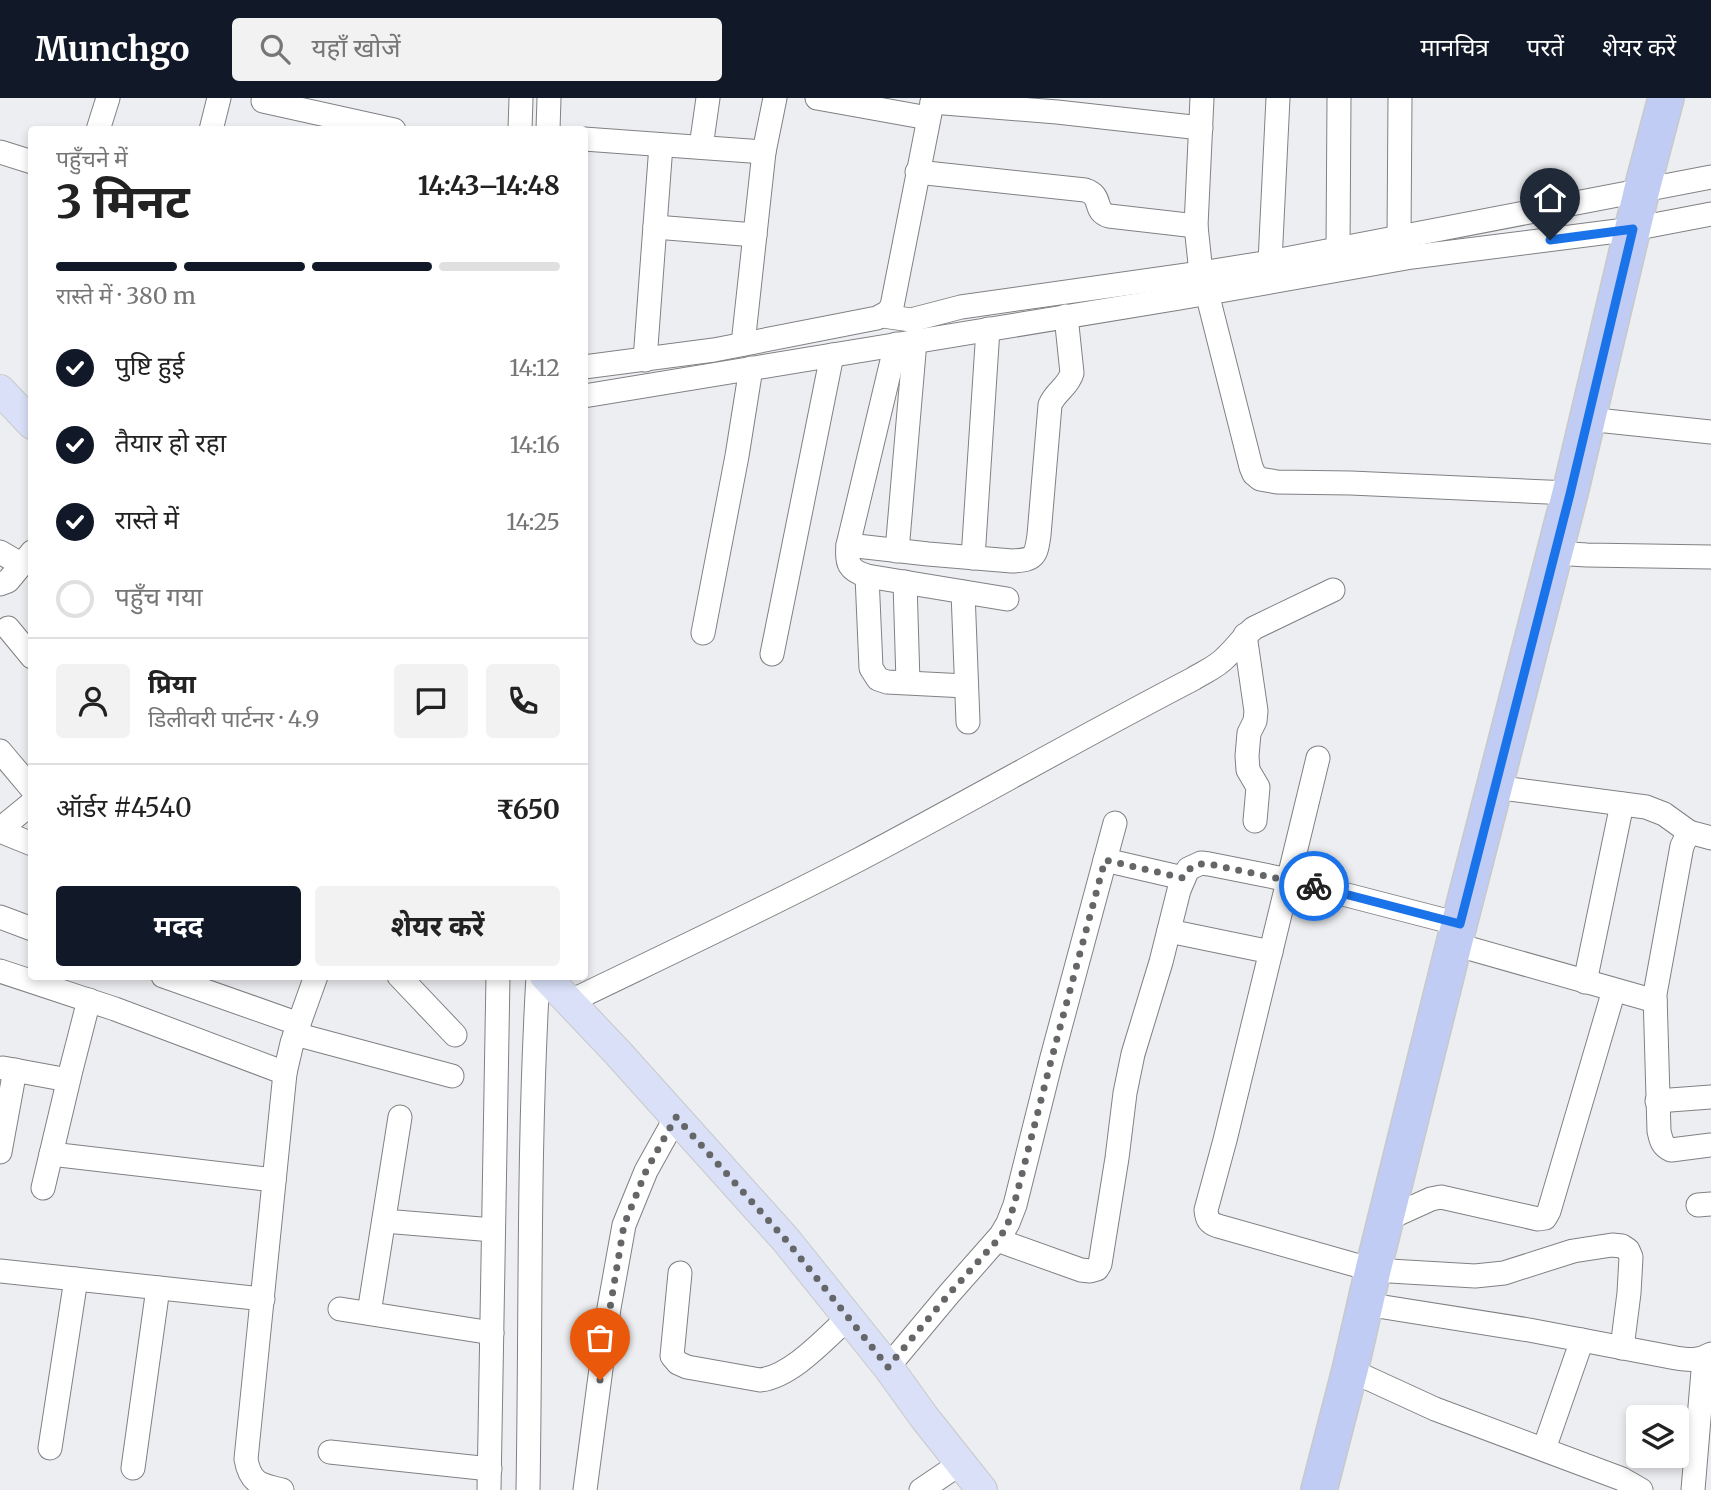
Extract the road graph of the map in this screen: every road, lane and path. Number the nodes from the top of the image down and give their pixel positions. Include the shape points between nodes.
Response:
1 (108, 98) edge
2 (219, 98) edge
3 (521, 98) edge
4 (549, 98) edge
5 (708, 98) edge
6 (775, 98) edge
7 (817, 98) edge
8 (1202, 98) edge
9 (1278, 98) edge
10 (1339, 98) edge
11 (1400, 98) edge
12 (1666, 98) edge
13 (845, 100) edge
14 (263, 101) dead end
15 (931, 106) edge
16 (98, 126) edge
17 (212, 126) edge
18 (376, 126) edge
19 (520, 126) edge
20 (548, 126) edge
21 (1201, 128) junction
22 (588, 139) edge
23 (661, 145) junction
24 (701, 147) junction
25 (0, 152) edge
26 (764, 152) junction
27 (28, 161) edge
28 (917, 172) junction
29 (1711, 177) edge
30 (1638, 210) junction
31 (1711, 214) edge
32 (1196, 226) junction
33 (655, 227) junction
34 (755, 235) junction
35 (1399, 238) junction
36 (1338, 250) junction
37 (1270, 262) junction
38 (1204, 283) junction
39 (883, 316) junction
40 (1066, 316) junction
41 (988, 329) junction
42 (906, 343) junction
43 (743, 344) junction
44 (832, 355) junction
45 (645, 360) junction
46 (588, 367) edge
47 (751, 368) junction
48 (0, 390) edge
49 (588, 395) edge
50 (1587, 419) junction
51 (28, 420) edge
52 (1711, 432) edge
53 (1570, 494) junction
54 (848, 545) junction
55 (897, 551) junction
56 (0, 552) edge
57 (1554, 553) junction
58 (1711, 557) edge
59 (27, 558) edge
60 (973, 558) junction
61 (867, 576) junction
62 (905, 582) junction
63 (0, 584) edge
64 (1333, 590) dead end
65 (963, 592) junction
66 (1007, 599) dead end
67 (8, 628) dead end
68 (703, 633) dead end
69 (1245, 635) junction
70 (28, 652) edge
71 (772, 654) dead end
72 (908, 682) junction
73 (967, 686) junction
74 (968, 722) dead end
75 (0, 751) edge
76 (1318, 758) dead end
77 (28, 784) edge
78 (1494, 787) junction
79 (1622, 804) junction
80 (28, 806) edge
81 (1255, 821) dead end
82 (1115, 823) dead end
83 (0, 830) edge
84 (1700, 835) edge
85 (28, 842) edge
86 (1105, 860) junction
87 (1183, 878) junction
88 (1289, 880) junction
89 (0, 917) edge
90 (28, 928) edge
91 (1169, 931) junction
92 (1457, 934) junction
93 (1271, 952) junction
94 (0, 971) edge
95 (173, 980) edge
96 (315, 980) edge
97 (403, 980) edge
98 (498, 980) edge
99 (538, 980) edge
100 (549, 980) edge
101 (1585, 982) junction
102 (1614, 990) junction
103 (89, 1000) junction
104 (1655, 1001) junction
105 (569, 1002) junction
106 (297, 1029) junction
107 (455, 1035) dead end
108 (8, 1069) edge
109 (285, 1073) junction
110 (452, 1076) dead end
111 (68, 1080) junction
112 (1711, 1097) edge
113 (1657, 1101) junction
114 (400, 1117) dead end
115 (676, 1117) junction
116 (1711, 1145) edge
117 (0, 1152) edge
118 (51, 1154) junction
119 (274, 1180) junction
120 (43, 1188) dead end
121 (1387, 1219) junction
122 (384, 1222) junction
123 (493, 1230) junction
124 (997, 1240) junction
125 (1373, 1269) junction
126 (0, 1271) edge
127 (680, 1273) dead end
128 (76, 1279) junction
129 (158, 1288) junction
130 (263, 1298) junction
131 (1365, 1304) junction
132 (340, 1309) dead end
133 (369, 1313) junction
134 (849, 1317) junction
135 (492, 1333) junction
136 (1583, 1340) junction
137 (1622, 1348) junction
138 (1707, 1357) edge
139 (888, 1367) junction
140 (1350, 1370) junction
141 (50, 1448) dead end
142 (1544, 1449) junction
143 (330, 1452) dead end
144 (961, 1463) junction
145 (133, 1468) dead end
146 (489, 1480) edge
147 (282, 1490) edge
148 (528, 1490) edge
149 (585, 1490) edge
150 (921, 1490) edge
151 (982, 1490) edge
152 (1319, 1490) edge
153 (1641, 1490) edge
154 (1693, 1490) edge

1 - 16 street
2 - 17 street
3 - 19 street
4 - 20 street
5 - 24 street
6 - 26 street
7 - 13 street
8 - 21 street
9 - 37 street
10 - 36 street
11 - 35 street
12 - 30 highway
13 - 15 street
14 - 18 street
15 - 21 street via 1057,112
15 - 28 street
21 - 32 street
22 - 23 street
23 - 24 street
23 - 33 street
24 - 26 street
25 - 27 street
26 - 34 street
28 - 32 street via 1085,190 1093,192 1103,214
28 - 39 street via 892,306
29 - 30 street
30 - 31 street
30 - 35 street
30 - 38 street via 1412,257
30 - 50 highway
32 - 38 street
33 - 34 street
33 - 45 street
34 - 43 street
35 - 36 street
36 - 37 street
37 - 38 street
38 - 39 street via 961,307 911,320
38 - 40 street
38 - 53 street via 1251,467 1260,479
39 - 43 street
40 - 41 street
40 - 60 street via 1072,373 1050,405 1037,551 1026,561
41 - 42 street
41 - 60 street
42 - 44 street
42 - 54 street
42 - 55 street
43 - 45 street
44 - 47 street
44 - 71 street
45 - 46 street
47 - 49 street
47 - 68 street
48 - 51 main road
50 - 52 street
50 - 53 highway
53 - 57 highway
54 - 55 street
54 - 61 street via 851,568
55 - 60 street
56 - 59 street
57 - 58 street
57 - 78 highway
59 - 63 street
61 - 62 street
61 - 72 street via 874,674 878,680
62 - 65 street
62 - 72 street
64 - 69 street
65 - 66 street
65 - 73 street
67 - 70 street
69 - 81 street via 1256,711 1247,756 1258,788
69 - 105 street via 1219,664 1193,679 858,860
72 - 73 street
73 - 74 street
75 - 77 street
76 - 88 street
78 - 79 street
78 - 92 highway
79 - 84 street via 1657,811
79 - 101 street
80 - 83 street
82 - 86 street
83 - 85 street
84 - 104 street via 1682,846
86 - 87 street
86 - 124 street via 1014,1205
87 - 88 street via 1188,869 1201,863
87 - 91 street
88 - 92 street
88 - 93 street
89 - 90 street
91 - 93 street
91 - 124 street via 1133,1054 1100,1264 1097,1269 1082,1270
92 - 101 street
92 - 121 highway
93 - 125 street via 1207,1219 1218,1226
94 - 103 street
95 - 106 street
96 - 106 street
97 - 107 street
98 - 123 street
99 - 148 street
100 - 105 main road
101 - 102 street
102 - 104 street
102 - 121 street via 1545,1217 1441,1197
103 - 109 street
103 - 111 street
104 - 113 street
105 - 115 main road
106 - 109 street
106 - 110 street
108 - 111 street
108 - 117 street
109 - 119 street
111 - 118 street
112 - 113 street
113 - 116 street via 1665,1147
114 - 122 street
115 - 134 main road
115 - 149 street via 646,1171 624,1225
118 - 119 street
118 - 120 street
119 - 130 street
121 - 125 highway
122 - 123 street
122 - 133 street
123 - 135 street
124 - 139 street
125 - 131 highway
125 - 137 street via 1493,1275 1573,1251 1622,1246 1631,1257
126 - 128 street
127 - 134 street via 672,1356 687,1367 770,1379 790,1369
128 - 129 street
128 - 141 street
129 - 130 street
129 - 145 street
130 - 147 street via 246,1459 253,1480
131 - 136 street
131 - 140 highway
132 - 133 street
133 - 135 street
134 - 139 main road
135 - 146 street
136 - 137 street
136 - 142 street
137 - 138 street via 1693,1360
138 - 154 street
139 - 144 main road
140 - 142 street via 1435,1409
140 - 152 highway
142 - 153 street
143 - 146 street
144 - 150 street
144 - 151 main road

